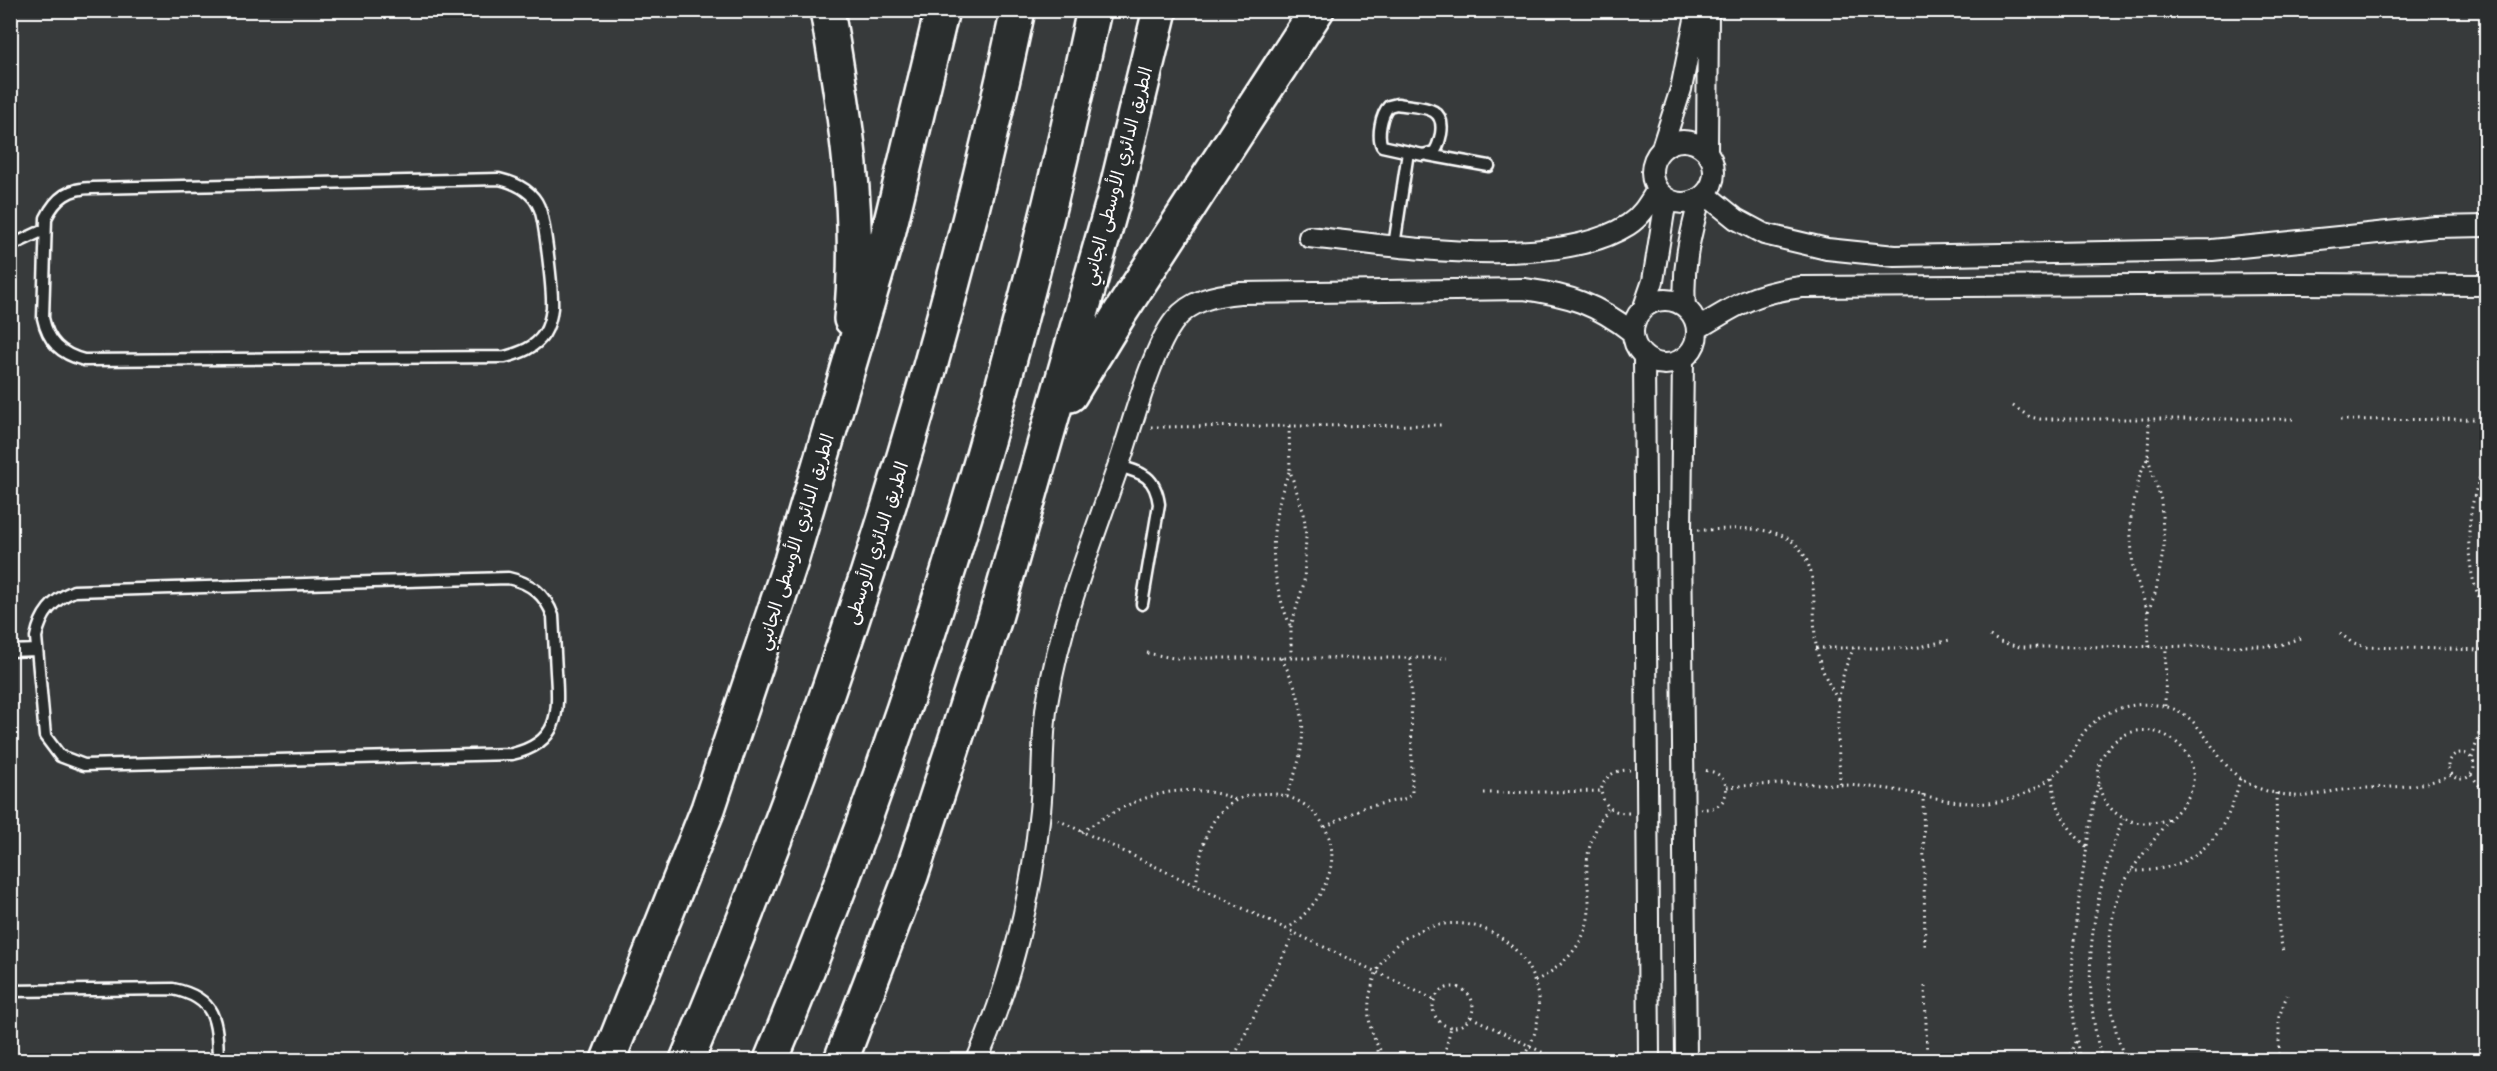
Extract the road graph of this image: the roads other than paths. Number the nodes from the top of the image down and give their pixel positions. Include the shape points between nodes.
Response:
1 (827, 10) edge
2 (942, 10) edge
3 (1018, 10) edge
4 (1094, 10) edge
5 (1160, 10) edge
6 (1317, 10) edge
7 (1697, 10) edge
8 (1708, 10) edge
9 (1662, 148) junction
10 (1408, 152) junction
11 (1707, 152) junction
12 (1427, 155) junction
13 (1489, 166) dead end
14 (1662, 194) junction
15 (1703, 196) junction
16 (2487, 226) edge
17 (44, 230) junction
18 (1310, 237) dead end
19 (10, 246) edge
20 (1394, 246) junction
21 (2487, 285) edge
22 (1644, 307) junction
23 (1685, 307) junction
24 (1697, 329) junction
25 (1632, 332) junction
26 (1644, 357) junction
27 (1683, 358) junction
28 (841, 393) junction
29 (1043, 444) junction
30 (1118, 466) junction
31 (1142, 604) dead end
32 (37, 650) junction
33 (10, 651) edge
34 (10, 991) edge
35 (218, 1060) edge
36 (608, 1060) edge
37 (687, 1060) edge
38 (771, 1060) edge
39 (841, 1060) edge
40 (977, 1060) edge
41 (1649, 1060) edge
42 (1686, 1060) edge

1 - 28 highway via 848,138 854,224 852,309
2 - 28 highway, الطريق الدائري الأوسطى الجانبي via 889,230
3 - 37 highway, الطريق الدائري الأوسطى via 944,317 869,571 782,821
4 - 38 highway via 1036,262 954,549 874,793
5 - 29 highway, الطريق الدائري الأوسطى الجانبي via 1116,191
6 - 29 highway via 1104,339
7 - 9 street via 1681,89
8 - 11 street
9 - 11 street via 1686,141
9 - 14 street via 1652,168 1652,180
10 - 12 lane
10 - 12 lane via 1385,148 1380,143 1384,112 1389,106 1434,110 1440,116 1438,146
10 - 20 lane
11 - 15 street via 1714,174
12 - 13 lane
14 - 15 street via 1678,203 1690,203
14 - 20 street via 1630,224 1608,236 1559,249 1476,252
14 - 22 street via 1653,281
15 - 16 street via 1764,234 1827,249 1895,256 2212,250 2436,226
15 - 23 street via 1686,257
17 - 17 lane via 46,330 61,351 84,360 505,357 533,345 550,321 552,306 539,206 522,188 499,179 80,188 51,207
17 - 19 lane
18 - 20 street
21 - 24 street via 1801,287 1743,300
22 - 23 street via 1665,300
22 - 25 street via 1635,318
23 - 24 street
24 - 27 street via 1696,341
25 - 26 street
25 - 30 street via 1607,313 1581,301 1524,289 1216,296 1194,304 1176,319 1164,338
26 - 27 street via 1663,364
26 - 41 street
27 - 42 street
28 - 36 highway, الطريق الدائري الأوسطى الجانبي via 737,727 673,901
29 - 39 highway, الطريق الدائري الأوسطى الجانبي via 995,618 944,780
30 - 31 lane via 1142,472 1157,492 1159,504
30 - 40 street via 1053,666 1040,812 1024,911 998,1005
32 - 32 lane via 45,736 60,756 84,765 512,754 527,751 545,737 559,703 549,605 532,586 508,578 74,591 62,596 44,613 36,637
32 - 33 lane
34 - 35 lane via 186,992 214,1016

